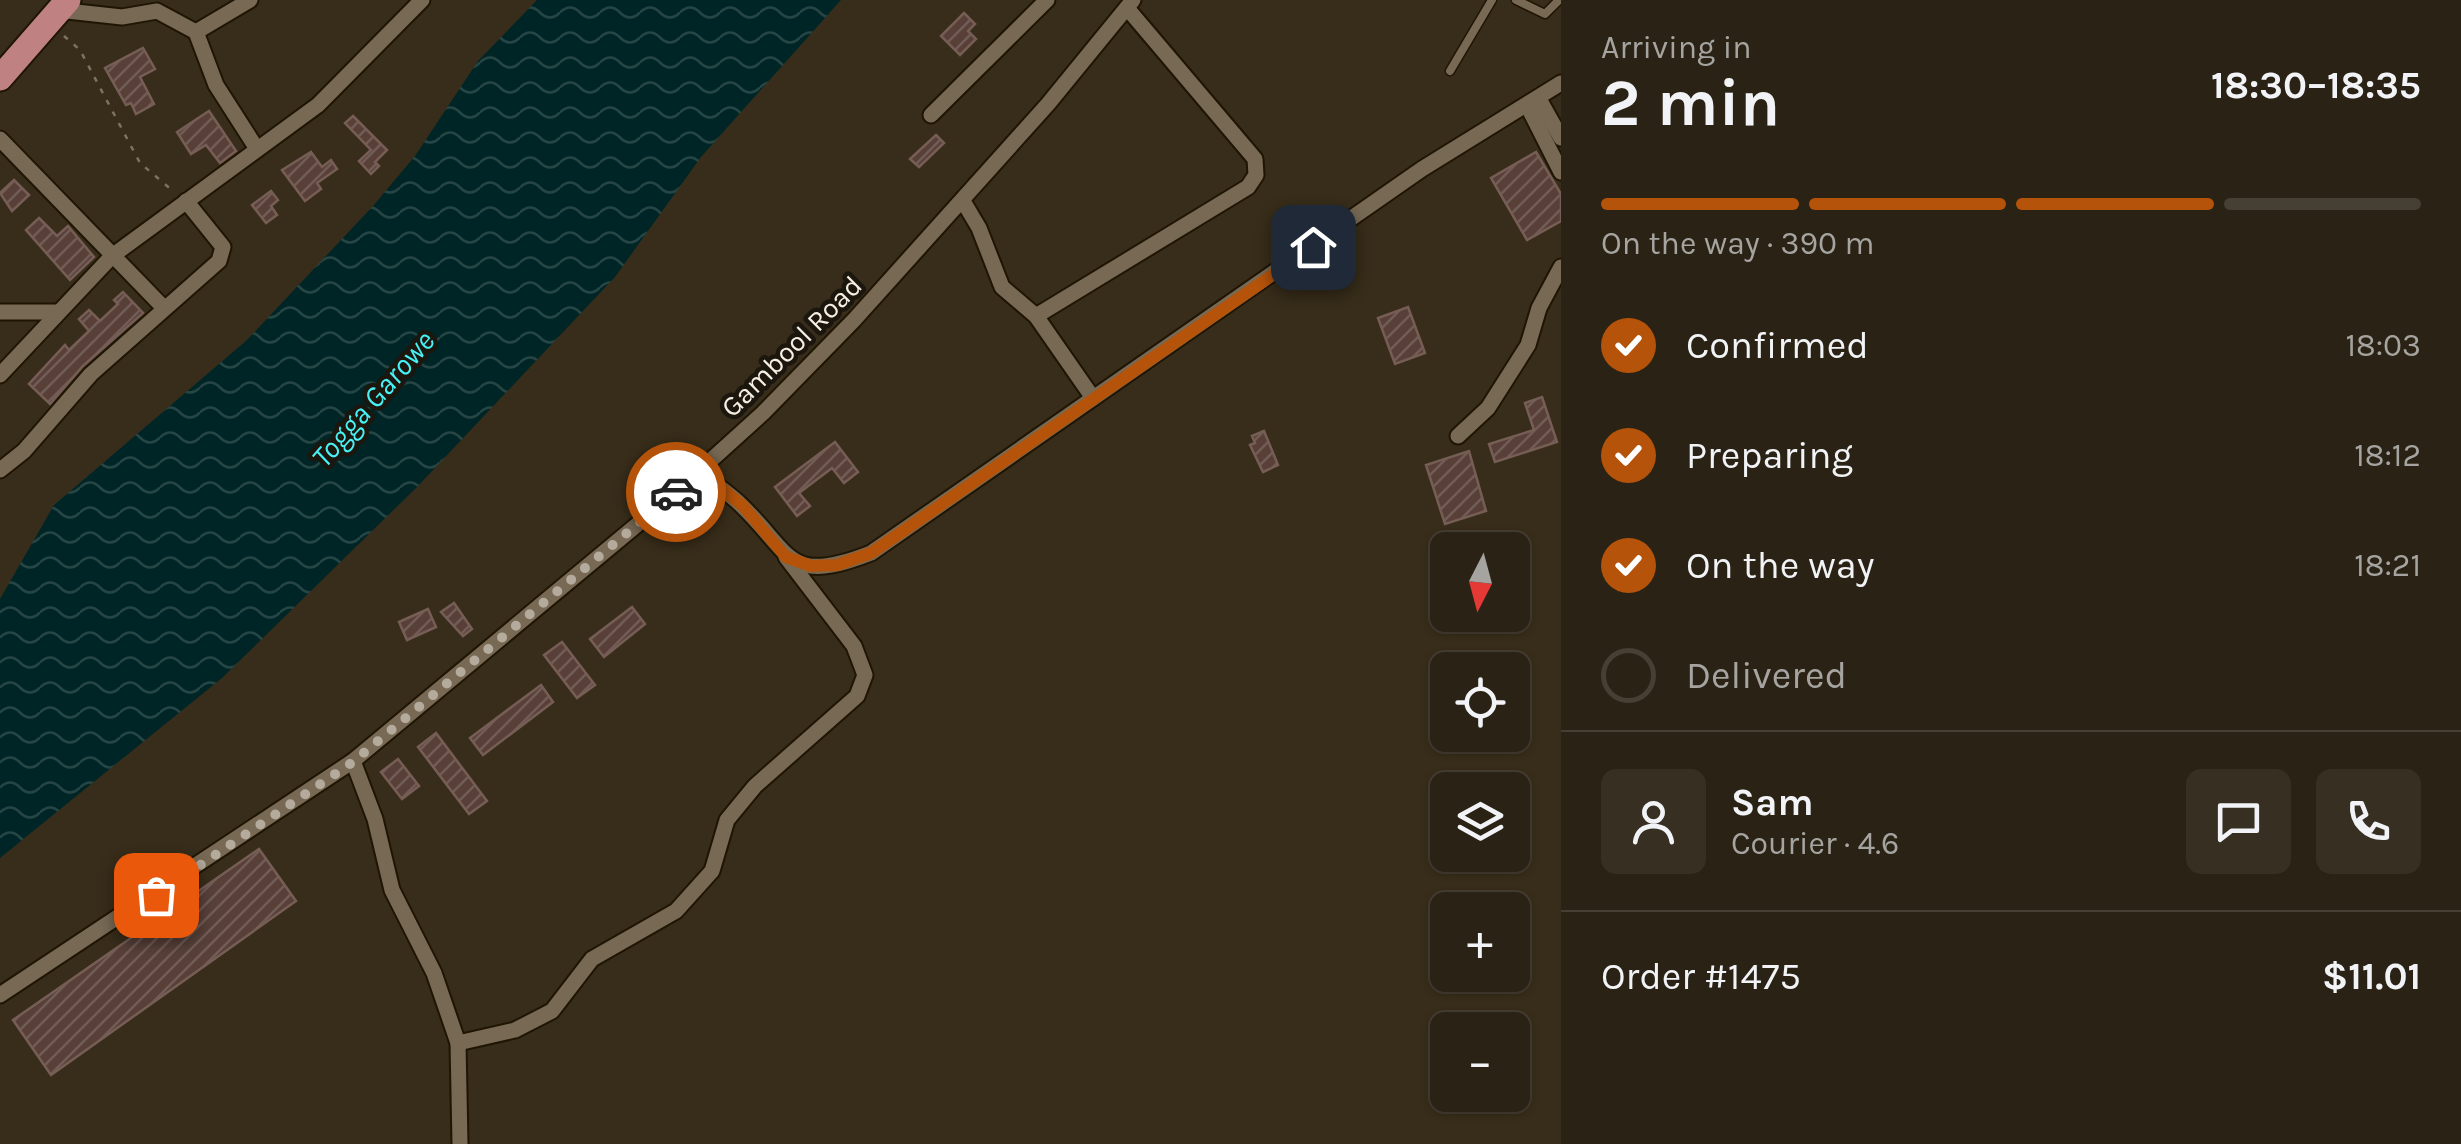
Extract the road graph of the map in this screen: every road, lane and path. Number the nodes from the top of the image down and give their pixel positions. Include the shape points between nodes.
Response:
1 (250, 0) edge
2 (422, 0) edge
3 (1047, 0) edge
4 (1492, 0) edge
5 (1516, 0) edge
6 (1559, 0) edge
7 (1130, 4) edge
8 (58, 12) edge
9 (196, 32) junction
10 (1450, 71) dead end
11 (1, 75) edge
12 (1561, 84) edge
13 (1533, 103) junction
14 (931, 115) dead end
15 (1561, 138) edge
16 (0, 139) edge
17 (257, 149) junction
18 (1561, 172) edge
19 (186, 201) junction
20 (962, 201) junction
21 (112, 256) junction
22 (1561, 267) edge
23 (164, 307) junction
24 (0, 312) edge
25 (55, 312) junction
26 (1036, 316) junction
27 (0, 374) edge
28 (1093, 398) junction
29 (1458, 436) dead end
30 (0, 470) edge
31 (699, 470) junction
32 (786, 557) junction
33 (353, 762) junction
34 (0, 995) edge
35 (458, 1043) junction
36 (460, 1144) edge

1 - 9 street
2 - 17 street via 338,88
3 - 14 street
4 - 10 lane
5 - 6 lane via 1545,14
7 - 20 street, Gambool Road
7 - 26 street via 1255,159 1256,175 1248,187
8 - 9 street via 122,17 156,11
8 - 11 main road
8 - 19 path via 140,163
9 - 17 street via 216,85
12 - 13 street
13 - 15 street
13 - 18 street
13 - 28 street via 1422,169
16 - 21 street
17 - 19 street
19 - 21 street
19 - 23 street via 222,254
20 - 26 street via 1002,286
20 - 31 street, Gambool Road via 854,320
21 - 23 street
21 - 25 street
22 - 29 street via 1528,344 1488,408
23 - 30 street
24 - 25 street
25 - 27 street
26 - 28 street
28 - 32 street via 871,553 823,567
31 - 32 street via 743,506
31 - 33 street, Gambool Road
32 - 35 street via 854,646 865,675 857,696 727,820 712,870 676,911 592,959 552,1011 515,1030
33 - 34 street, Gambool Road
33 - 35 street via 376,819 392,890 434,973
35 - 36 street

